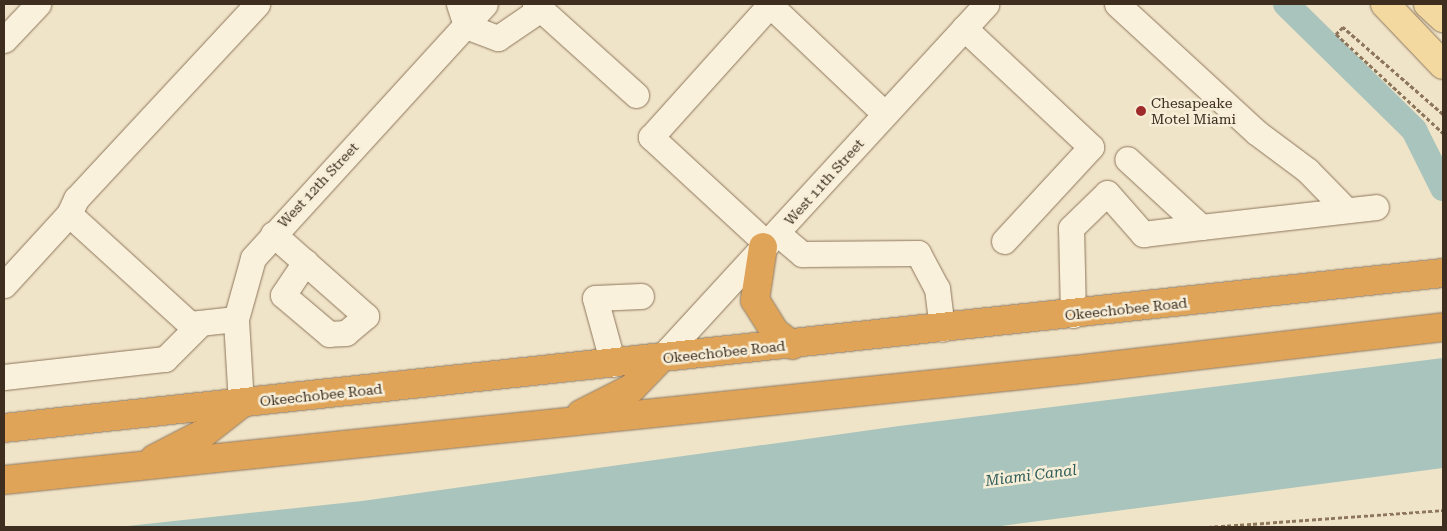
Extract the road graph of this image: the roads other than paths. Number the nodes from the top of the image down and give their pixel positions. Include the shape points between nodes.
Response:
1 (38, 4) edge
2 (257, 4) edge
3 (485, 4) edge
4 (986, 4) edge
5 (1117, 4) edge
6 (1385, 4) edge
7 (1428, 4) edge
8 (537, 7) edge
9 (463, 15) edge
10 (1443, 18) edge
11 (964, 28) junction
12 (5, 36) edge
13 (1443, 65) edge
14 (636, 95) dead end
15 (885, 114) junction
16 (1127, 159) dead end
17 (1376, 207) dead end
18 (1346, 210) junction
19 (69, 214) junction
20 (1201, 227) junction
21 (273, 234) junction
22 (769, 241) junction
23 (1004, 241) dead end
24 (304, 262) junction
25 (1443, 273) edge
26 (4, 285) edge
27 (641, 296) dead end
28 (1073, 315) junction
29 (236, 319) junction
30 (201, 323) junction
31 (1443, 327) edge
32 (942, 329) junction
33 (792, 345) junction
34 (660, 359) junction
35 (613, 364) junction
36 (4, 377) edge
37 (241, 404) junction
38 (567, 422) junction
39 (4, 428) edge
40 (142, 465) junction
41 (4, 480) edge

1 - 12 street
2 - 19 street via 76,199
3 - 9 street, West 12th Street
4 - 11 street, West 11th Street
5 - 18 street
6 - 13 main road
7 - 10 main road
8 - 9 street via 498,38
8 - 14 street
9 - 21 street, West 12th Street
11 - 15 street, West 11th Street
11 - 23 street via 1091,147
15 - 22 street, West 11th Street
15 - 22 street via 770,5 651,138
16 - 20 street
17 - 18 street
18 - 20 street
19 - 26 street
19 - 30 street via 190,324
20 - 28 street via 1143,234 1107,193 1071,228
21 - 24 street
21 - 29 street, West 12th Street via 253,258
22 - 32 street via 802,254 918,253 937,288
22 - 33 highway via 755,300 776,333
22 - 34 street, West 11th Street
24 - 24 street via 283,295 329,334 346,332 366,316
25 - 28 highway, Okeechobee Road
27 - 35 street via 595,298
28 - 32 highway, Okeechobee Road
29 - 30 street
29 - 37 street, West 12th Street
30 - 36 street via 165,359
31 - 38 highway
32 - 33 highway, Okeechobee Road
33 - 34 highway, Okeechobee Road
34 - 35 highway, Okeechobee Road
34 - 38 highway via 632,388
35 - 37 highway, Okeechobee Road
37 - 39 highway, Okeechobee Road
37 - 40 highway via 204,433
38 - 40 highway
40 - 41 highway

